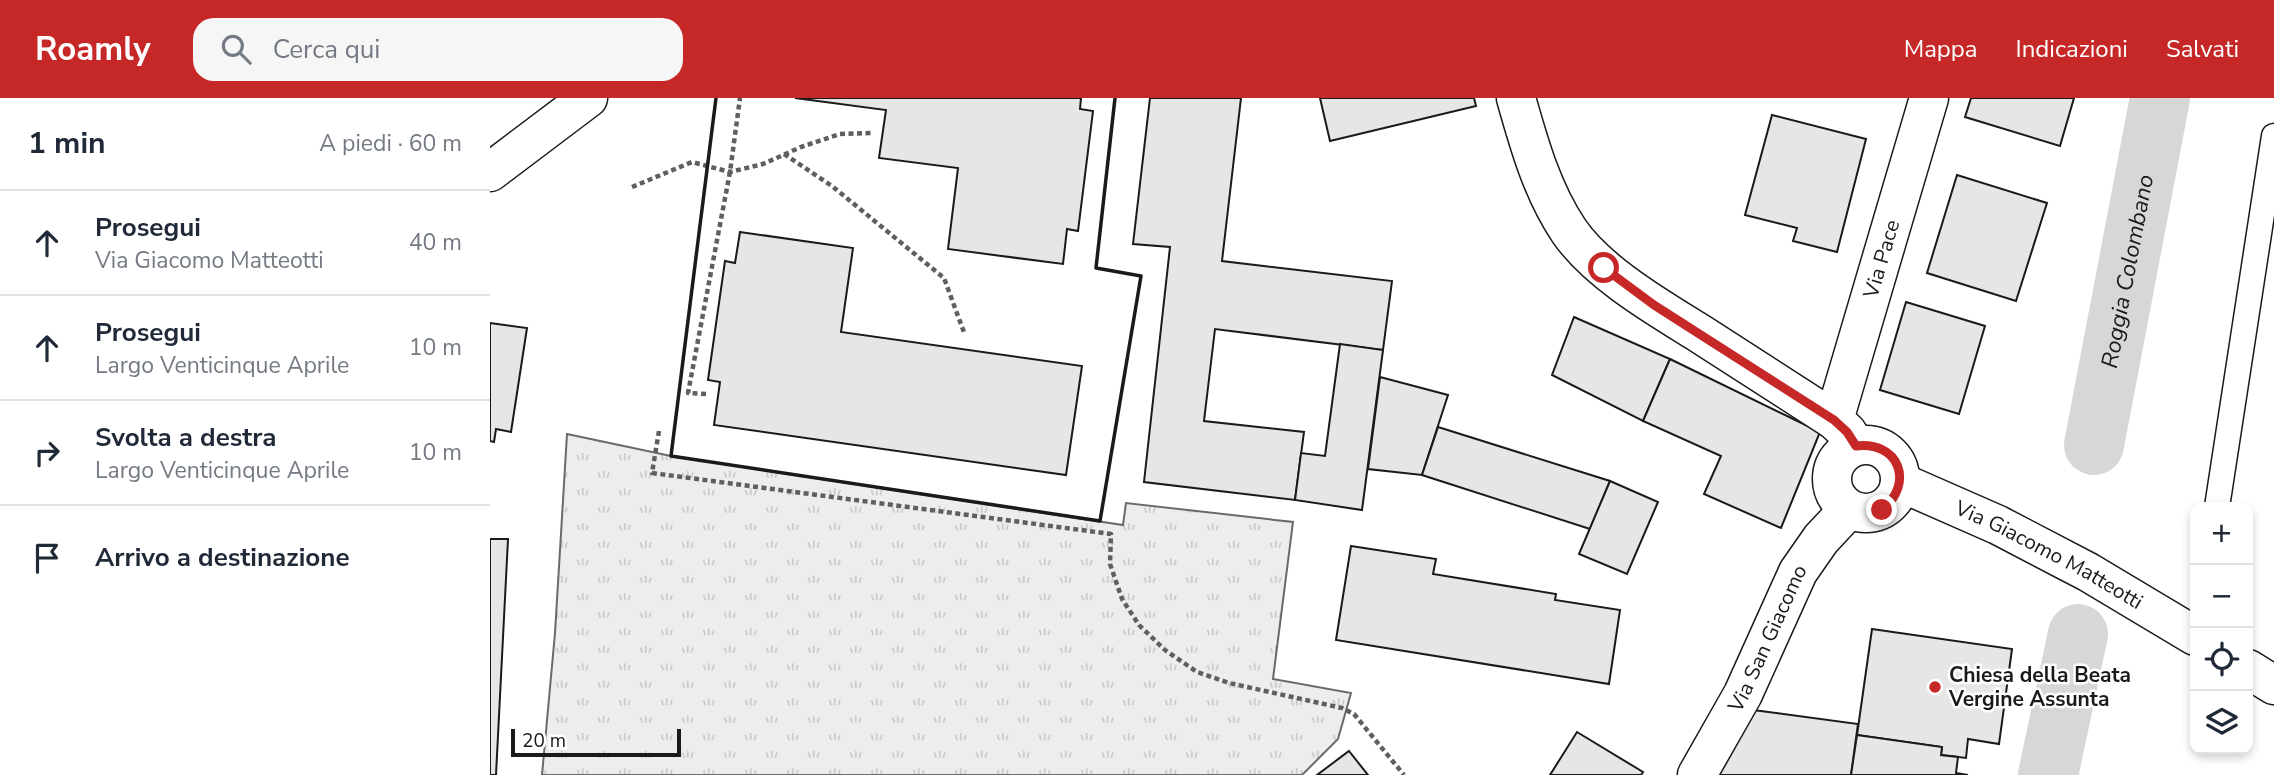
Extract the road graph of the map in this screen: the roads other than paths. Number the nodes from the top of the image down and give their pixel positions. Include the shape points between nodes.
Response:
1 (588, 98) edge
2 (1516, 98) edge
3 (1929, 98) edge
4 (2274, 136) edge
5 (490, 172) edge
6 (1845, 433) junction
7 (1900, 482) junction
8 (2218, 502) edge
9 (1849, 509) junction
10 (2190, 633) edge
11 (2253, 672) edge
12 (2274, 685) edge
13 (1698, 775) edge

1 - 5 street
2 - 6 street via 1548,197 1571,234 1604,268
3 - 6 street, Via Pace
4 - 8 lane
6 - 7 street via 1892,456
6 - 9 street via 1846,452 1833,470 1834,492
7 - 9 street via 1891,503 1882,510 1859,513
7 - 10 street, Via Giacomo Matteotti via 1998,525
9 - 13 street, Via San Giacomo via 1798,572 1743,694
11 - 12 street

